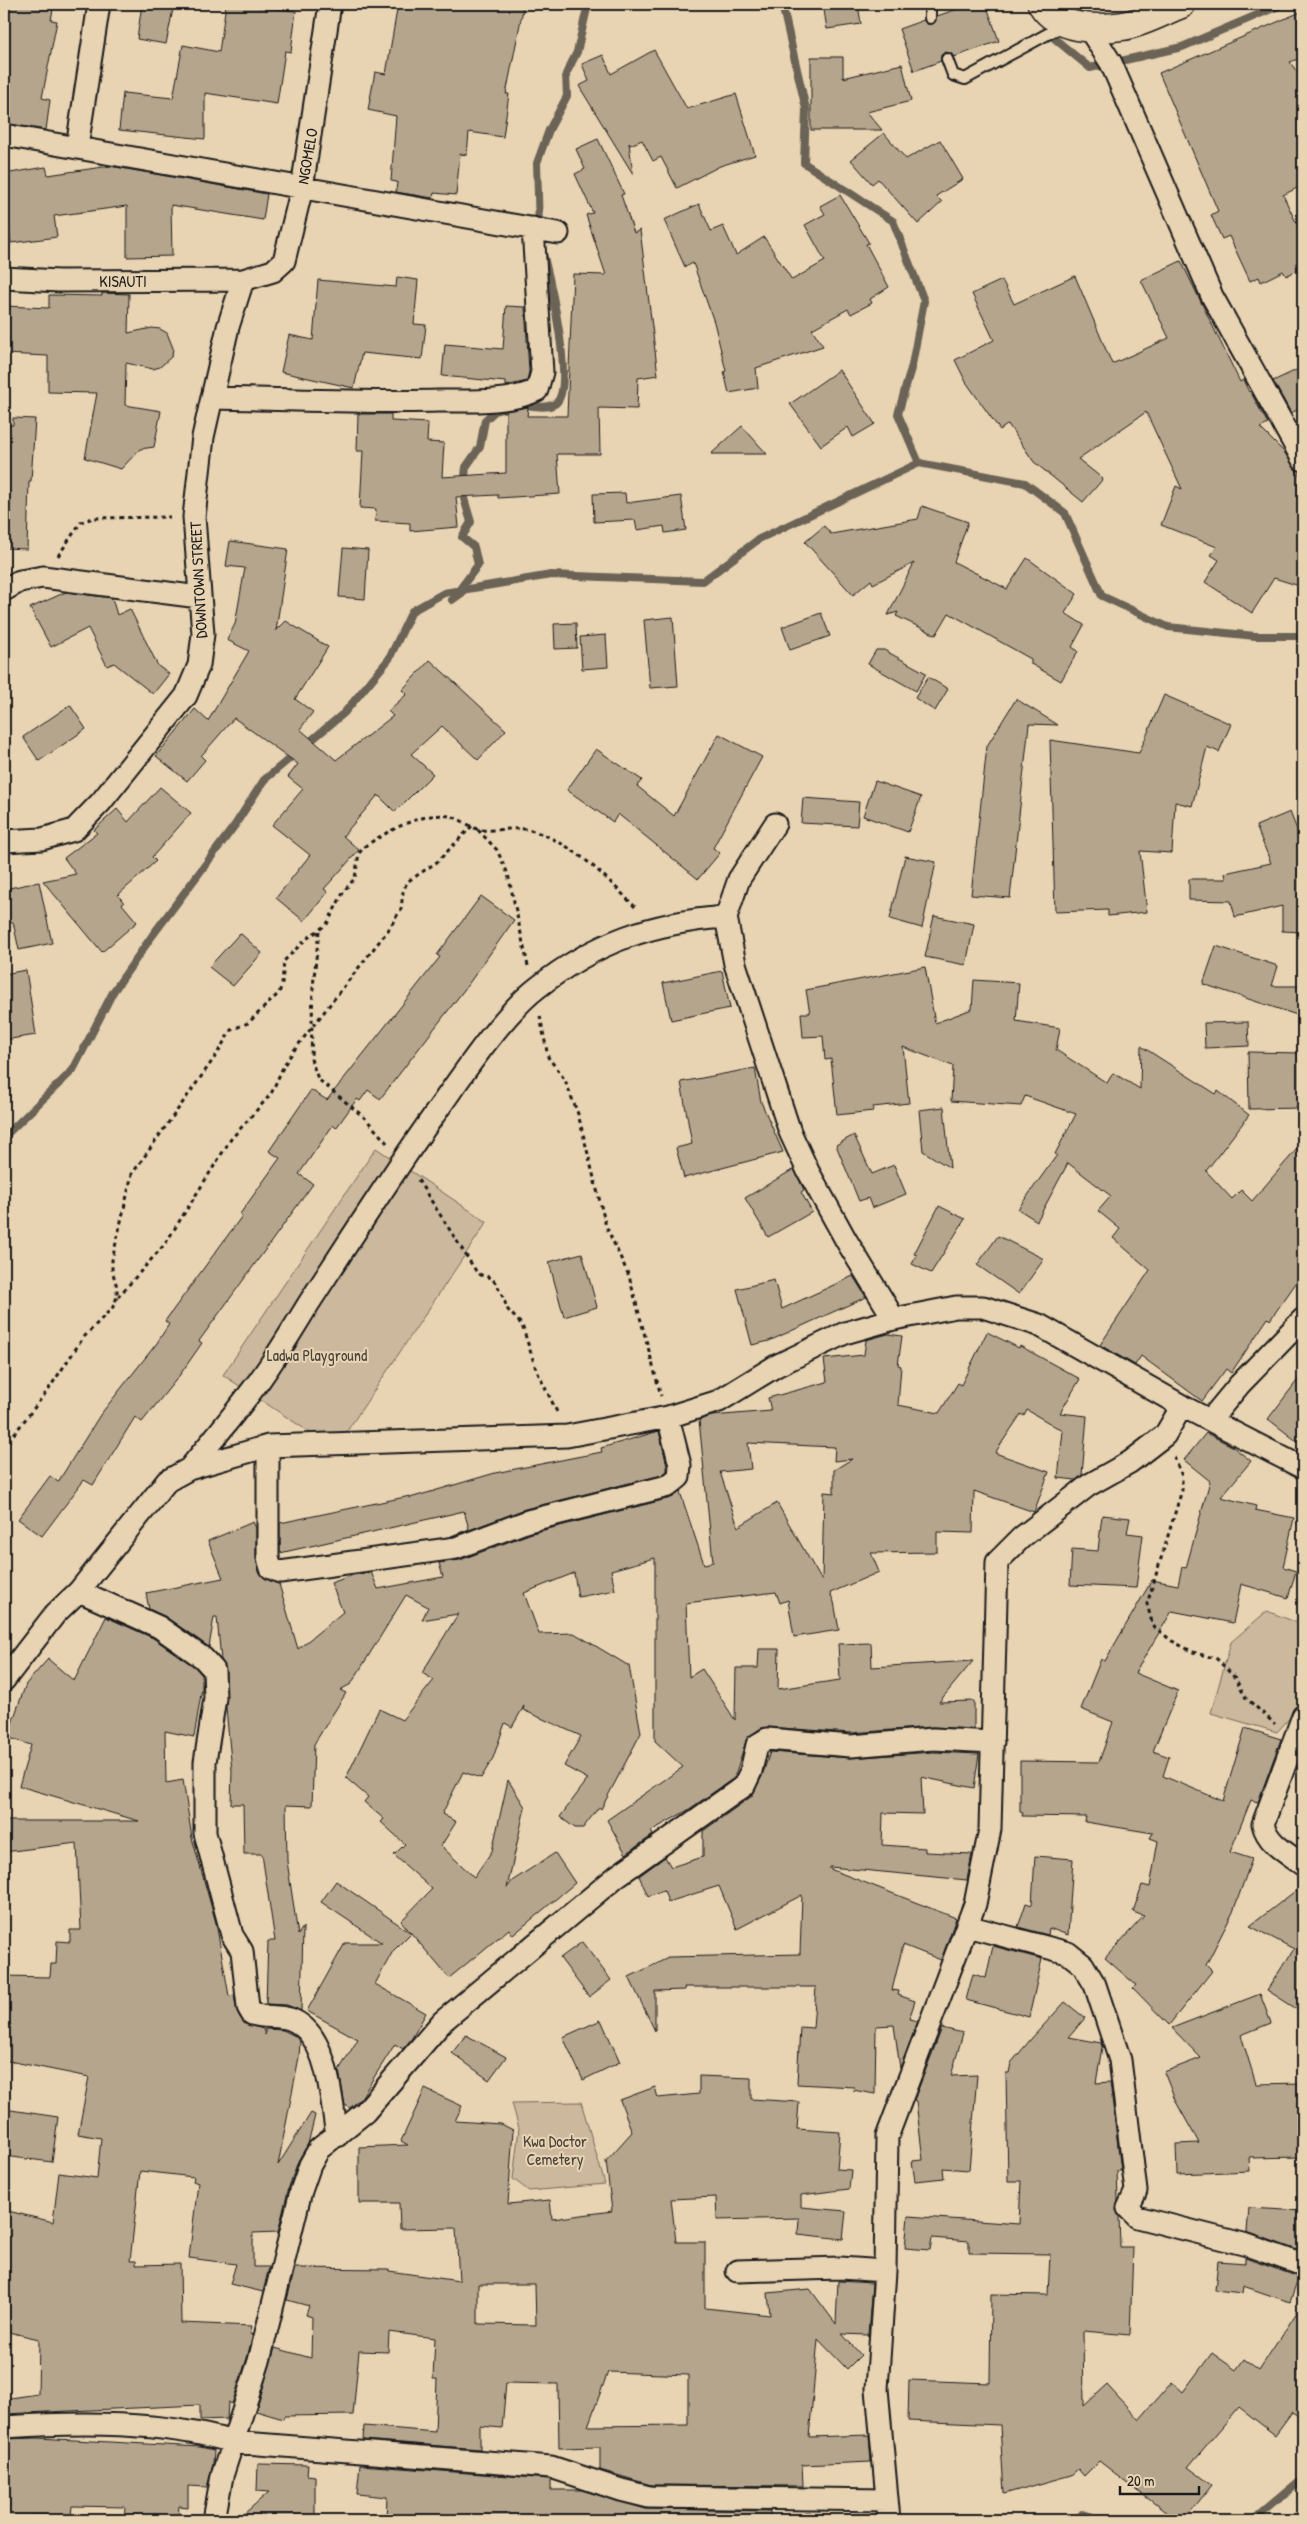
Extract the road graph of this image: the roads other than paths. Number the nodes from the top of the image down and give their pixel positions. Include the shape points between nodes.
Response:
1 (99, 4) edge
2 (330, 4) edge
3 (930, 4) edge
4 (1042, 4) edge
5 (1181, 4) edge
6 (930, 18) dead end
7 (1077, 25) junction
8 (947, 59) dead end
9 (4, 135) edge
10 (77, 146) junction
11 (302, 188) junction
12 (533, 228) junction
13 (558, 233) dead end
14 (4, 278) edge
15 (243, 280) junction
16 (213, 398) junction
17 (1303, 460) edge
18 (4, 590) edge
19 (199, 597) junction
20 (775, 824) dead end
21 (4, 841) edge
22 (726, 917) junction
23 (894, 1319) junction
24 (1303, 1319) edge
25 (1182, 1406) junction
26 (668, 1417) junction
27 (1211, 1419) junction
28 (268, 1446) junction
29 (1303, 1468) edge
30 (189, 1469) junction
31 (79, 1592) junction
32 (4, 1680) edge
33 (1303, 1716) edge
34 (994, 1742) junction
35 (1303, 1865) edge
36 (967, 1926) junction
37 (337, 2136) junction
38 (1303, 2265) edge
39 (737, 2271) dead end
40 (885, 2271) junction
41 (4, 2427) edge
42 (233, 2442) junction
43 (888, 2510) edge
44 (214, 2520) edge

1 - 10 street
2 - 11 street, NGOMELO
3 - 6 lane
4 - 7 street via 1048,13
5 - 7 street via 1124,26
7 - 8 lane via 965,79 953,75
7 - 17 street via 1111,63 1212,296
9 - 10 street
10 - 11 street
11 - 12 street
11 - 15 street, NGOMELO via 284,261 273,271
12 - 13 street
12 - 16 street via 542,372 538,390 478,401
14 - 15 street, KISAUTI via 58,281
15 - 16 street, DOWNTOWN STREET via 228,327
16 - 19 street, DOWNTOWN STREET via 203,438 194,517
18 - 19 street via 20,581 43,577
19 - 21 street, DOWNTOWN STREET via 203,634 199,665 186,696 101,802 74,830 42,839
20 - 22 street via 739,879
22 - 23 street via 735,964 790,1132 846,1240
22 - 30 street via 691,919 612,941 576,960 535,990 506,1020 457,1083 403,1159 260,1380
23 - 25 street via 956,1307 983,1307 1016,1316 1039,1325
23 - 26 street via 845,1334 776,1366 719,1401
24 - 27 street
25 - 27 street
25 - 34 street via 1165,1434 1130,1462 1089,1485 1022,1537 997,1562
26 - 28 street via 567,1436
26 - 28 street via 680,1465 679,1477 668,1486 528,1521 456,1548 280,1572 271,1568 268,1558
27 - 29 street
28 - 30 street
30 - 31 street via 167,1481
31 - 32 street via 56,1614
31 - 37 street via 159,1628 203,1658 214,1670 215,1698 206,1762 205,1834 232,1935 244,1956 248,2006 252,2014 290,2019 311,2032 322,2052
33 - 35 street via 1263,1824 1274,1844
34 - 36 street via 990,1829 975,1904
34 - 37 street via 933,1738 851,1746 767,1739 757,1745 744,1786 617,1876 540,1943 468,1999 436,2028 365,2112
36 - 38 street via 1068,1953 1083,1965 1095,1985 1120,2060 1136,2191 1128,2208 1137,2217 1247,2246
36 - 40 street via 887,2138
37 - 42 street via 319,2149 301,2191 259,2361
39 - 40 street via 840,2268
40 - 43 street via 877,2389
41 - 42 street via 144,2426 202,2433
42 - 43 street via 551,2467 649,2497
42 - 44 street via 222,2476

